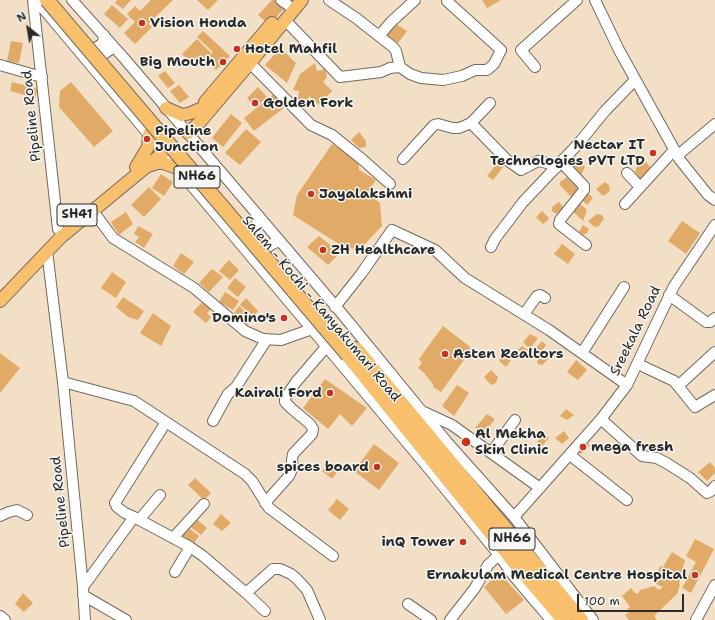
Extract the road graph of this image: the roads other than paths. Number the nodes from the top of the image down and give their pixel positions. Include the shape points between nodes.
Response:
1 (33, 0) edge
2 (36, 0) edge
3 (47, 0) edge
4 (60, 0) edge
5 (329, 0) edge
6 (415, 0) edge
7 (577, 0) edge
8 (595, 0) edge
9 (76, 1) edge
10 (294, 1) edge
11 (447, 1) dead end
12 (285, 20) junction
13 (104, 35) junction
14 (379, 36) junction
15 (114, 47) junction
16 (83, 55) junction
17 (250, 63) junction
18 (0, 65) edge
19 (92, 66) junction
20 (400, 67) junction
21 (534, 67) dead end
22 (42, 77) junction
23 (635, 80) junction
24 (490, 103) dead end
25 (166, 108) junction
26 (200, 109) junction
27 (471, 123) junction
28 (715, 124) edge
29 (185, 130) junction
30 (149, 134) junction
31 (162, 150) junction
32 (676, 153) junction
33 (403, 159) dead end
34 (559, 165) junction
35 (140, 167) junction
36 (177, 168) junction
37 (627, 173) dead end
38 (390, 184) dead end
39 (640, 187) junction
40 (715, 200) edge
41 (625, 204) dead end
42 (93, 211) junction
43 (259, 217) junction
44 (715, 225) edge
45 (58, 229) junction
46 (235, 237) junction
47 (280, 241) junction
48 (586, 245) dead end
49 (492, 246) dead end
50 (47, 251) junction
51 (255, 261) junction
52 (624, 287) dead end
53 (0, 289) edge
54 (669, 295) junction
55 (545, 298) dead end
56 (0, 301) edge
57 (335, 307) junction
58 (524, 314) junction
59 (715, 318) edge
60 (312, 329) junction
61 (267, 339) junction
62 (326, 347) junction
63 (715, 352) edge
64 (582, 353) junction
65 (638, 364) junction
66 (63, 382) junction
67 (627, 385) junction
68 (678, 386) junction
69 (715, 395) edge
70 (422, 411) junction
71 (601, 419) junction
72 (515, 420) dead end
73 (213, 421) dead end
74 (166, 422) junction
75 (491, 453) junction
76 (570, 455) junction
77 (441, 460) junction
78 (715, 486) edge
79 (540, 488) junction
80 (160, 495) dead end
81 (627, 500) dead end
82 (265, 503) junction
83 (204, 504) dead end
84 (27, 515) dead end
85 (0, 516) edge
86 (514, 517) junction
87 (136, 518) junction
88 (173, 538) junction
89 (190, 547) junction
90 (499, 554) junction
91 (333, 556) dead end
92 (175, 572) dead end
93 (715, 585) edge
94 (83, 591) junction
95 (246, 593) junction
96 (408, 604) dead end
97 (265, 610) dead end
98 (0, 616) edge
99 (5, 620) edge
100 (85, 620) edge
101 (126, 620) edge
102 (320, 620) edge
103 (430, 620) edge
104 (450, 620) edge
105 (551, 620) edge
106 (564, 620) edge
107 (581, 620) edge
108 (593, 620) edge
109 (696, 620) edge

1 - 22 street, Pipeline Road
2 - 16 street, Salem - Kochi - Kanyakumari Road
3 - 77 highway, Salem - Kochi - Kanyakumari Road / NH66, bridge via 348,355
4 - 77 highway, Salem - Kochi - Kanyakumari Road / NH66 via 356,349
5 - 14 street
6 - 14 street
7 - 21 street via 521,50
8 - 23 street
9 - 13 street, Salem - Kochi - Kanyakumari Road
10 - 12 main road
10 - 26 main road
11 - 20 street via 501,50 494,64 487,70 475,70 443,80 420,78
12 - 17 main road
12 - 20 street via 340,76 381,72
13 - 15 street, Salem - Kochi - Kanyakumari Road
13 - 16 street via 103,43
14 - 20 street via 393,47
15 - 19 street
15 - 25 street, Salem - Kochi - Kanyakumari Road
16 - 19 street, Salem - Kochi - Kanyakumari Road
17 - 29 main road via 200,122
17 - 38 street via 311,125 332,135
18 - 22 street
19 - 30 street, Salem - Kochi - Kanyakumari Road
22 - 45 street, Pipeline Road
23 - 32 street
23 - 34 street
24 - 27 street
25 - 26 main road via 182,115
25 - 29 street, Salem - Kochi - Kanyakumari Road
26 - 29 main road
27 - 33 street via 460,128 434,125
27 - 34 street via 518,169 521,170 538,161
28 - 32 street
29 - 43 street, Salem - Kochi - Kanyakumari Road
30 - 31 street, Salem - Kochi - Kanyakumari Road
30 - 35 main road via 148,147
31 - 35 main road, SH41
31 - 36 street, Salem - Kochi - Kanyakumari Road
32 - 39 street
32 - 40 street via 708,195
34 - 48 street via 584,186 584,190 559,224
34 - 49 street via 523,202
35 - 36 main road via 164,163
35 - 42 main road, SH41
35 - 45 main road, SH41
36 - 46 street, Salem - Kochi - Kanyakumari Road
37 - 39 street
39 - 41 street
42 - 50 main road, SH41
42 - 61 street via 113,238 194,288 246,331
43 - 46 street via 256,226 245,235
43 - 47 street, Salem - Kochi - Kanyakumari Road
44 - 54 street, Sreekala Road
45 - 53 main road, SH41
46 - 51 street, Salem - Kochi - Kanyakumari Road
47 - 51 street via 259,254
47 - 57 street, Salem - Kochi - Kanyakumari Road
50 - 56 main road, SH41
50 - 66 street, Pipeline Road
51 - 60 street, Salem - Kochi - Kanyakumari Road
52 - 64 street
54 - 59 street via 706,322
54 - 65 street, Sreekala Road
55 - 58 street via 537,296
57 - 58 street via 392,230 435,250 465,278
57 - 70 street, Salem - Kochi - Kanyakumari Road
58 - 64 street
60 - 61 street via 281,340
60 - 62 street, Salem - Kochi - Kanyakumari Road
61 - 73 street via 236,387 228,394
62 - 77 street, Salem - Kochi - Kanyakumari Road
62 - 82 street via 285,398 313,429 312,434 293,454 294,467 289,476
63 - 68 street
64 - 67 street
65 - 67 street, Sreekala Road
65 - 68 street via 674,381
66 - 74 street via 134,401
66 - 94 street, Pipeline Road
67 - 71 street, Sreekala Road
68 - 69 street via 695,407
70 - 75 street via 452,425
70 - 77 street, Salem - Kochi - Kanyakumari Road
71 - 76 street, Sreekala Road
71 - 78 street via 642,456 657,458 668,464 707,493
72 - 75 street
74 - 82 street via 245,474
74 - 87 street via 115,503 125,513
75 - 79 street
76 - 79 street, Sreekala Road
76 - 81 street
77 - 86 street
77 - 90 street
77 - 106 highway, Salem - Kochi - Kanyakumari Road / NH66 via 518,566
77 - 107 highway, Salem - Kochi - Kanyakumari Road / NH66
79 - 86 street, Sreekala Road
80 - 87 street
82 - 91 street
83 - 88 street
84 - 85 street via 17,510
86 - 108 street
87 - 88 street
87 - 94 street
88 - 89 street
89 - 92 street
89 - 95 street
90 - 104 street via 488,564 475,588
90 - 105 street via 512,574
93 - 109 street
94 - 100 street, Pipeline Road
94 - 101 street
95 - 97 street
95 - 102 street via 273,569 280,569 302,583
96 - 103 street
98 - 99 street

